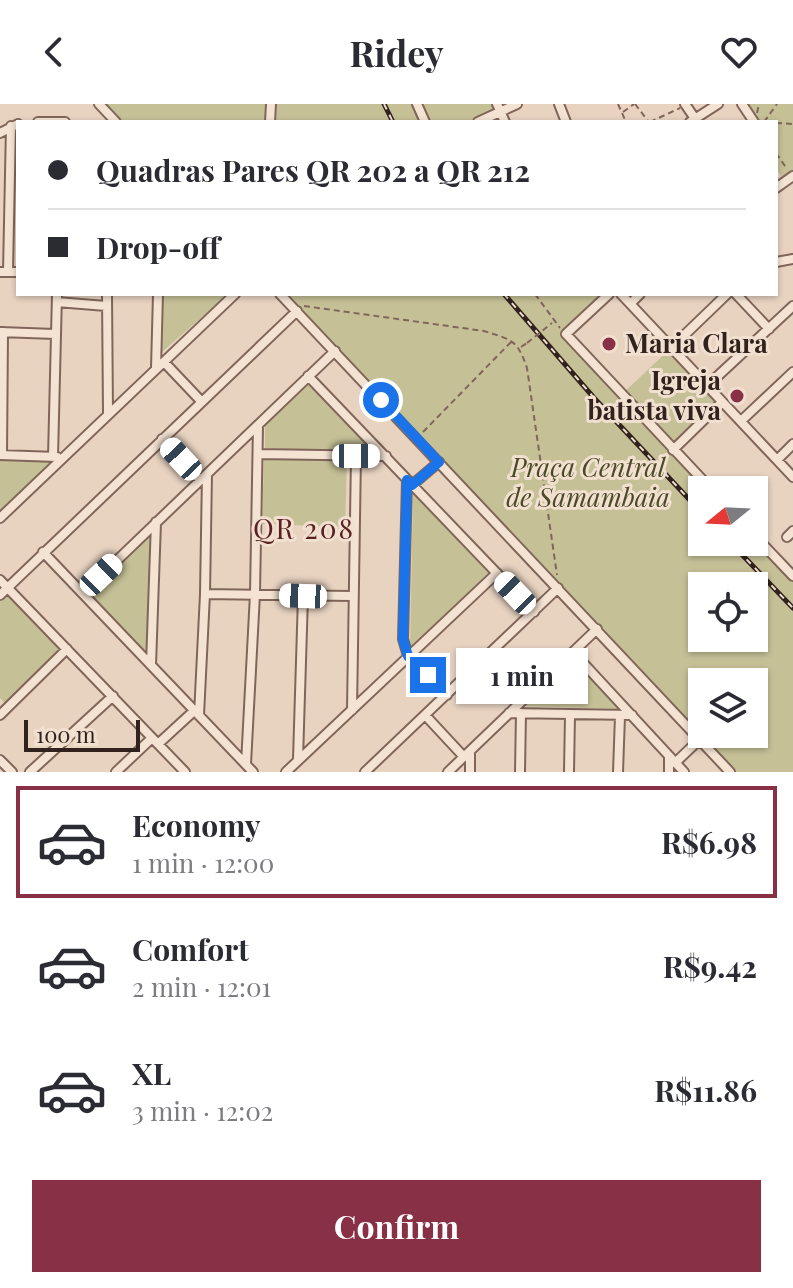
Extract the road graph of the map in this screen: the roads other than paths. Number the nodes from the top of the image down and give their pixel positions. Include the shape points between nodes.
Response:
1 (99, 104) edge
2 (517, 104) edge
3 (718, 104) edge
4 (499, 108) edge
5 (114, 120) edge
6 (481, 120) edge
7 (694, 120) edge
8 (15, 125) edge
9 (0, 133) edge
10 (4, 272) edge
11 (107, 296) edge
12 (158, 296) edge
13 (230, 296) edge
14 (607, 296) edge
15 (623, 296) edge
16 (638, 296) edge
17 (725, 296) edge
18 (738, 296) edge
19 (283, 297) edge
20 (57, 298) edge
21 (631, 303) junction
22 (106, 306) junction
23 (793, 306) edge
24 (297, 311) junction
25 (769, 329) junction
26 (1, 332) edge
27 (55, 334) junction
28 (671, 348) junction
29 (335, 351) junction
30 (160, 365) junction
31 (793, 372) edge
32 (308, 376) junction
33 (707, 386) junction
34 (201, 401) junction
35 (722, 402) junction
36 (108, 413) junction
37 (741, 421) junction
38 (258, 426) junction
39 (162, 439) junction
40 (793, 444) edge
41 (673, 450) junction
42 (259, 454) junction
43 (1, 455) edge
44 (356, 456) junction
45 (386, 456) junction
46 (53, 457) junction
47 (65, 457) junction
48 (777, 460) junction
49 (439, 462) junction
50 (698, 476) edge
51 (203, 477) junction
52 (793, 477) edge
53 (410, 482) junction
54 (1, 514) edge
55 (156, 521) junction
56 (768, 550) edge
57 (43, 552) junction
58 (497, 573) junction
59 (793, 576) edge
60 (0, 580) edge
61 (558, 584) junction
62 (8, 588) junction
63 (83, 593) junction
64 (205, 594) junction
65 (255, 594) junction
66 (0, 595) edge
67 (303, 596) junction
68 (353, 596) junction
69 (534, 612) junction
70 (597, 629) junction
71 (67, 649) junction
72 (573, 652) junction
73 (408, 656) junction
74 (151, 665) junction
75 (447, 695) junction
76 (113, 696) junction
77 (352, 710) junction
78 (197, 712) junction
79 (509, 713) junction
80 (521, 713) junction
81 (0, 715) edge
82 (425, 715) junction
83 (570, 715) junction
84 (632, 715) junction
85 (620, 716) junction
86 (688, 726) edge
87 (155, 741) junction
88 (688, 748) edge
89 (708, 748) edge
90 (467, 754) junction
91 (0, 760) edge
92 (298, 760) junction
93 (672, 760) junction
94 (246, 764) junction
95 (12, 772) edge
96 (30, 772) edge
97 (116, 772) edge
98 (185, 772) edge
99 (253, 772) edge
100 (286, 772) edge
101 (365, 772) edge
102 (448, 772) edge
103 (470, 772) edge
104 (520, 772) edge
105 (569, 772) edge
106 (618, 772) edge
107 (669, 772) edge
108 (684, 772) edge
109 (730, 772) edge

1 - 5 street
2 - 4 street
3 - 7 street
4 - 6 street
8 - 9 street
8 - 10 street
11 - 22 street
12 - 30 street
13 - 30 street
14 - 41 street via 566,334
15 - 21 street
16 - 21 street
17 - 28 street
18 - 25 street
19 - 24 street
20 - 22 street
20 - 27 street
21 - 28 street
22 - 36 street
23 - 25 street
24 - 29 street
24 - 34 street
25 - 33 street
26 - 27 street
26 - 43 street
27 - 46 street
28 - 33 street
29 - 32 street
29 - 49 street
30 - 34 street
30 - 36 street
31 - 37 street
32 - 38 street
32 - 45 street
33 - 35 street
34 - 39 street
35 - 37 street
35 - 41 street
36 - 47 street
37 - 48 street
38 - 42 street
38 - 51 street
39 - 51 street
39 - 57 street
40 - 48 street
41 - 50 street
42 - 44 street
42 - 65 street
43 - 46 street
44 - 45 street
44 - 68 street
45 - 53 street
46 - 47 street
47 - 54 street
48 - 52 street
49 - 53 street
49 - 61 street
51 - 55 street
51 - 64 street
53 - 58 street
53 - 73 street via 403,639
55 - 63 street
55 - 74 street
56 - 59 street
57 - 62 street
57 - 63 street
58 - 69 street
58 - 73 street
60 - 62 street
61 - 69 street
61 - 70 street
62 - 66 street
62 - 71 street
63 - 74 street
64 - 65 street
64 - 78 street
65 - 67 street
65 - 94 street
67 - 68 street
67 - 92 street
68 - 77 street
69 - 75 street
70 - 72 street
70 - 86 street
71 - 76 street
71 - 81 street
72 - 79 street
72 - 84 street
73 - 75 street
73 - 77 street
74 - 78 street
75 - 82 street
76 - 87 street
76 - 96 street
77 - 92 street
78 - 87 street
78 - 94 street
79 - 80 street
79 - 90 street
80 - 83 street
80 - 104 street
82 - 90 street
82 - 101 street
83 - 85 street
83 - 105 street
84 - 85 street
84 - 93 street
85 - 106 street
87 - 97 street
87 - 98 street
88 - 93 street
89 - 109 street
90 - 102 street
90 - 103 street
91 - 95 street
92 - 100 street
93 - 107 street
93 - 108 street
94 - 99 street

